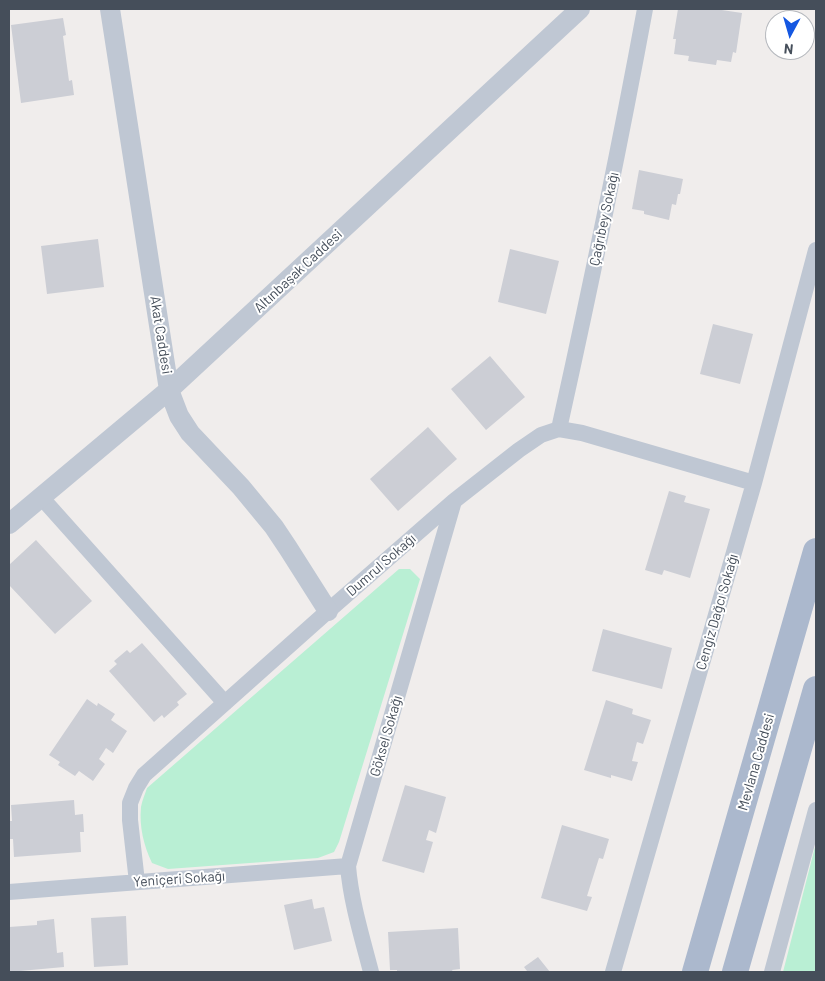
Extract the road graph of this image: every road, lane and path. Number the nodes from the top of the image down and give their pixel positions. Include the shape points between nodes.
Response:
1 (110, 9) edge
2 (580, 9) edge
3 (644, 9) edge
4 (816, 250) edge
5 (169, 390) junction
6 (559, 429) junction
7 (754, 483) junction
8 (41, 497) junction
9 (454, 501) junction
10 (9, 524) edge
11 (816, 551) edge
12 (328, 611) junction
13 (816, 689) edge
14 (225, 704) junction
15 (816, 810) edge
16 (348, 866) junction
17 (136, 882) junction
18 (9, 892) edge
19 (371, 972) edge
20 (613, 972) edge
21 (696, 972) edge
22 (735, 972) edge
23 (772, 972) edge

1 - 5 street, Akat Caddesi
2 - 5 street, Altınbaşak Caddesi
3 - 6 street, Çağrıbey Sokağı via 592,279
4 - 7 street, Cengiz Dağcı Sokağı
5 - 8 street, Altınbaşak Caddesi
5 - 12 street, Akat Caddesi via 190,433 274,527
6 - 7 street
6 - 9 street, Dumrul Sokağı via 541,435 519,450
7 - 20 street, Cengiz Dağcı Sokağı
8 - 10 street, Altınbaşak Caddesi
8 - 14 street
9 - 12 street, Dumrul Sokağı
9 - 16 street, Göksel Sokağı
11 - 21 main road, Mevlana Caddesi
12 - 14 street, Dumrul Sokağı
13 - 22 main road
14 - 17 street, Dumrul Sokağı via 144,775 136,788 130,803
15 - 23 street
16 - 17 street, Yeniçeri Sokağı
16 - 19 street, Göksel Sokağı
17 - 18 street, Yeniçeri Sokağı

